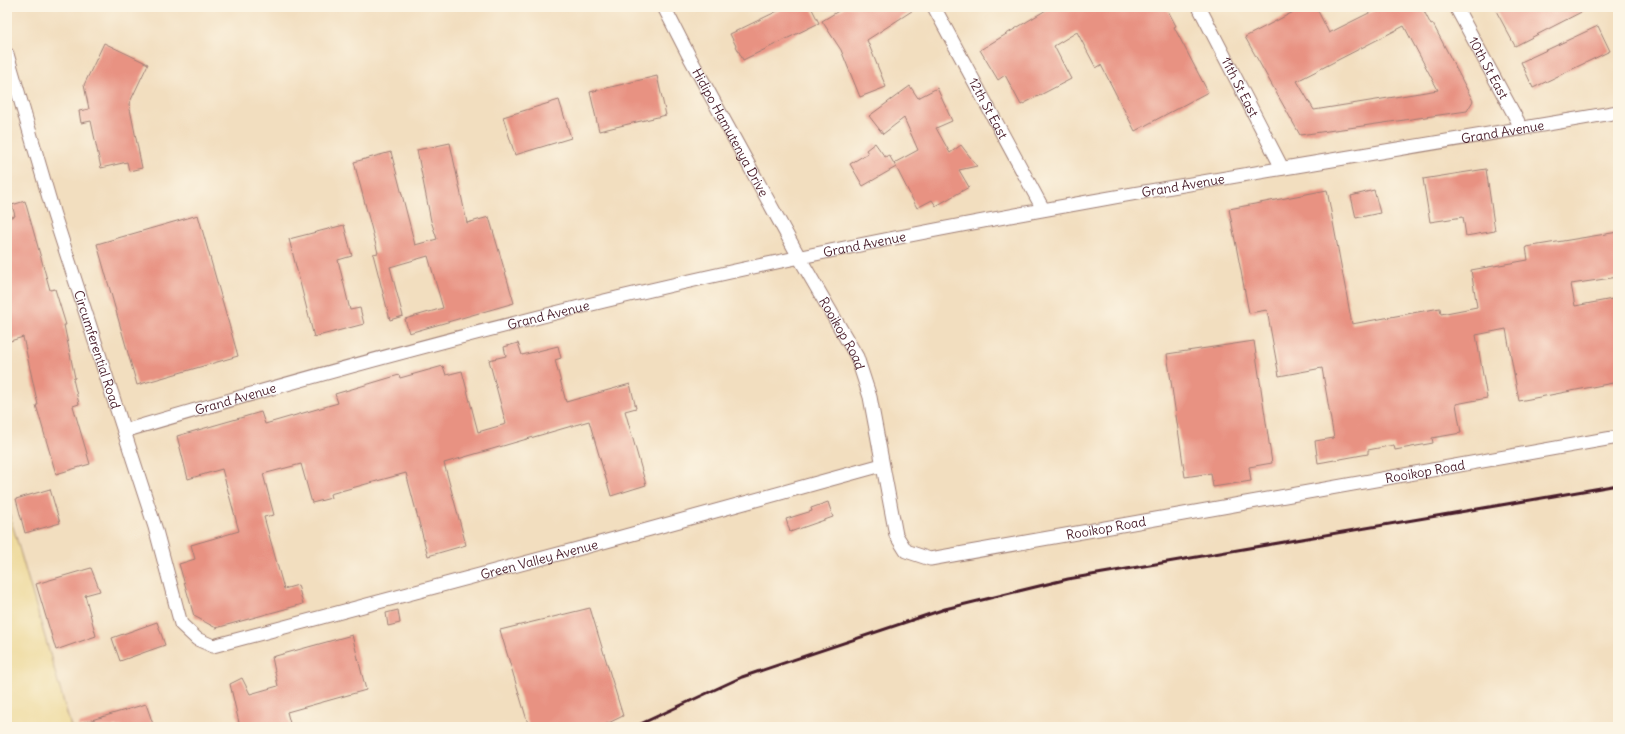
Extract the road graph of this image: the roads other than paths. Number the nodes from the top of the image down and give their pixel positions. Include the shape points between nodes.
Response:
1 (664, 7) edge
2 (934, 7) edge
3 (1199, 7) edge
4 (1456, 7) edge
5 (7, 54) edge
6 (1618, 112) edge
7 (1522, 129) junction
8 (1282, 168) junction
9 (1043, 209) junction
10 (799, 257) junction
11 (124, 431) junction
12 (1618, 437) edge
13 (882, 465) junction
14 (196, 639) joint

1 - 10 street, Hidipo Hamutenya Drive
2 - 9 street, 12th St East
3 - 8 street, 11th St East
4 - 7 street, 10th St East
5 - 11 street, Circumferential Road via 54,215
6 - 7 street, Grand Avenue
7 - 8 street, Grand Avenue
8 - 9 street, Grand Avenue
9 - 10 street, Grand Avenue
10 - 11 street, Grand Avenue via 508,324 262,390
10 - 13 street, Rooikop Road via 857,357 870,397
11 - 14 street, Circumferential Road via 181,624
12 - 13 street, Rooikop Road via 930,559 906,551 896,535
13 - 14 street, Green Valley Avenue via 213,646

